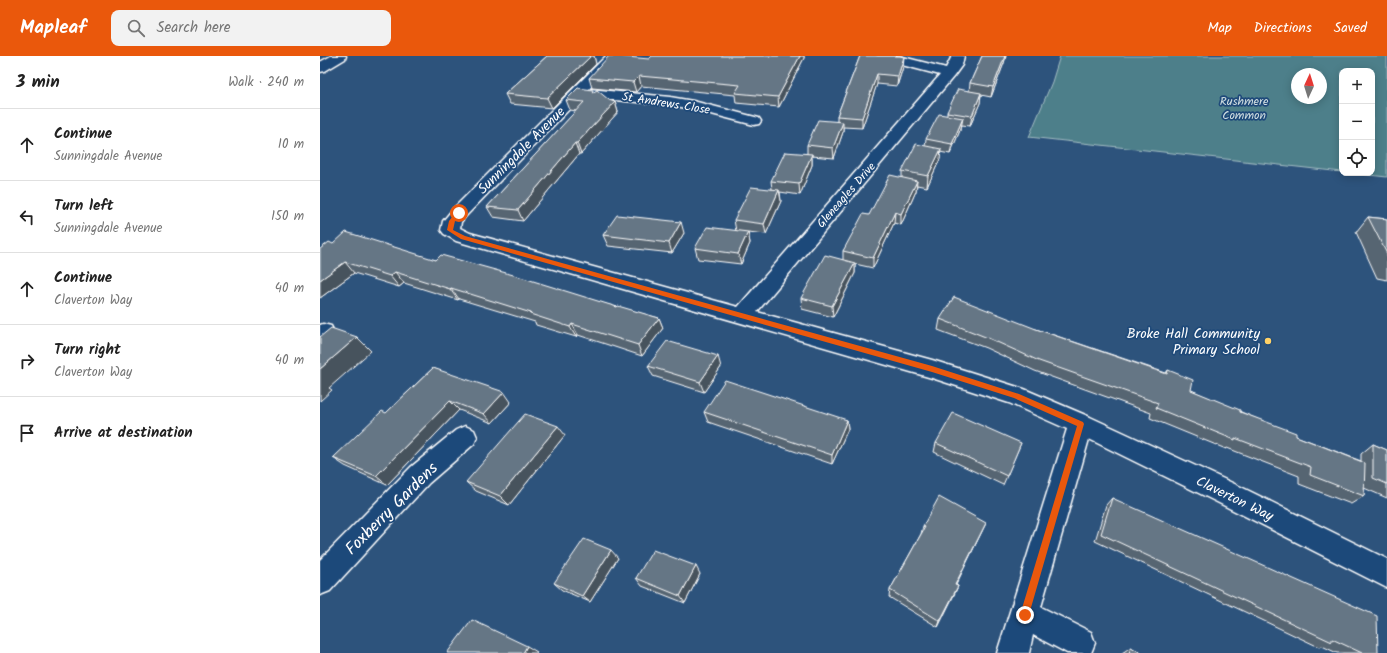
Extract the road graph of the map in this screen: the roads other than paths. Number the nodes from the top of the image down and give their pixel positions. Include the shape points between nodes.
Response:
1 (340, 56) edge
2 (613, 56) edge
3 (884, 56) edge
4 (958, 56) edge
5 (320, 68) edge
6 (949, 73) junction
7 (578, 92) junction
8 (754, 121) dead end
9 (742, 316) junction
10 (932, 369) joint
11 (1081, 424) junction
12 (465, 437) dead end
13 (1387, 574) edge
14 (320, 581) edge
15 (1025, 615) junction
16 (1080, 643) dead end
17 (1013, 653) edge

1 - 5 street
2 - 7 street, Sunningdale Avenue
3 - 6 street
4 - 6 street, Gleneagles Drive
6 - 9 street, Gleneagles Drive
7 - 8 street, St Andrews Close via 670,101
7 - 9 street, Sunningdale Avenue via 459,213 452,221 450,230 463,238
9 - 10 street, Sunningdale Avenue
10 - 11 street, Claverton Way via 1016,396
11 - 13 street, Claverton Way
11 - 15 street
12 - 14 street, Foxberry Gardens via 420,475
15 - 16 street
15 - 17 street

